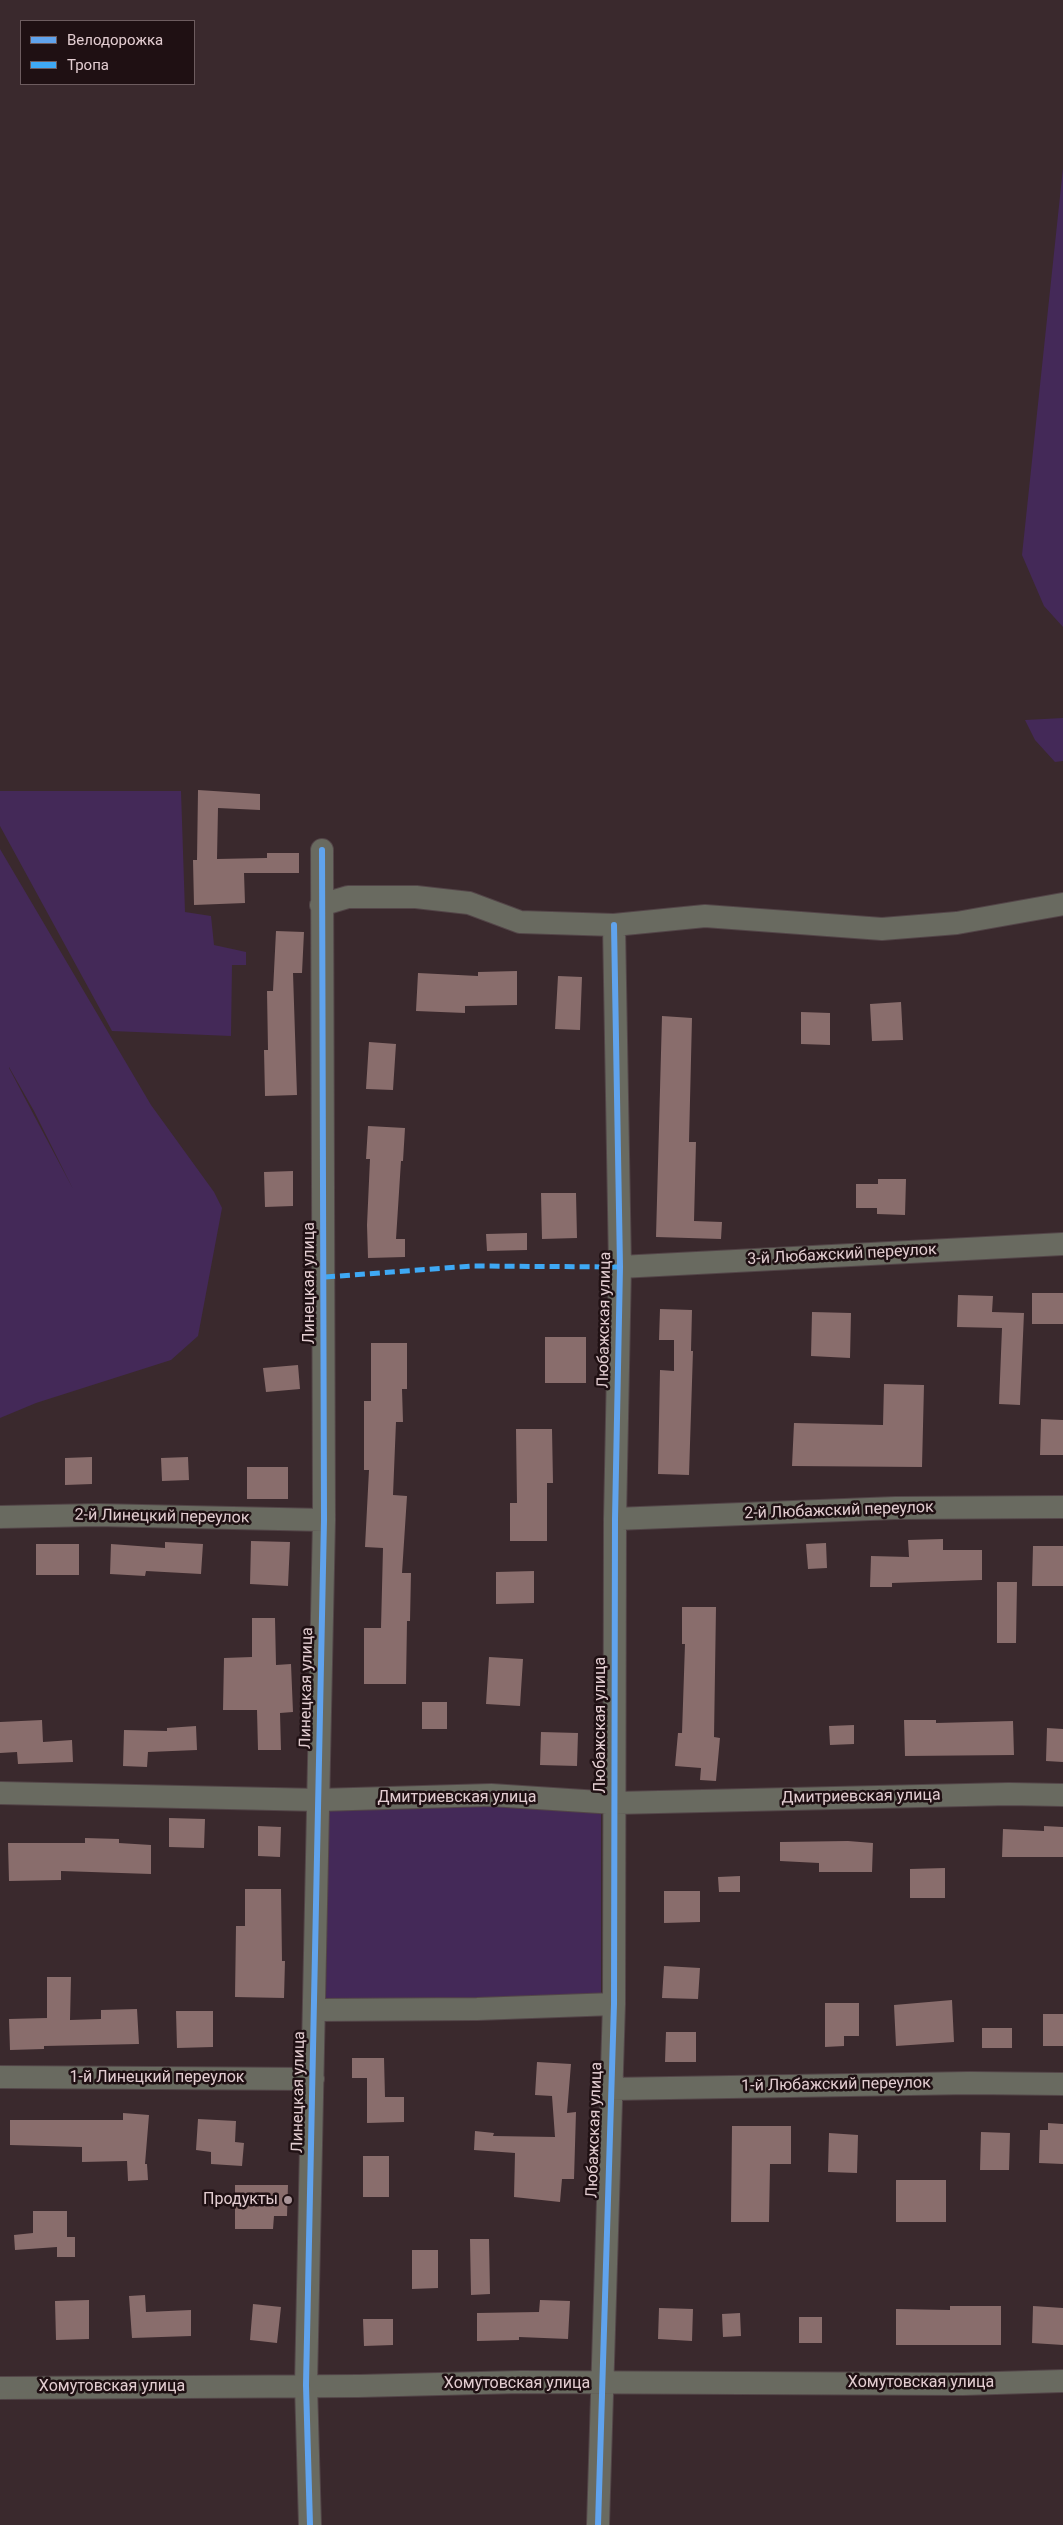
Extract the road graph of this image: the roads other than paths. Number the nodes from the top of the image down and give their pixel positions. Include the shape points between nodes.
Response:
1 (322, 850) dead end
2 (321, 904) junction
3 (1063, 904) edge
4 (614, 925) junction
5 (1063, 1244) edge
6 (620, 1267) junction
7 (1063, 1508) edge
8 (0, 1517) edge
9 (615, 1519) junction
10 (324, 1520) junction
11 (0, 1794) edge
12 (1063, 1795) edge
13 (319, 1800) junction
14 (615, 1803) junction
15 (614, 2004) junction
16 (315, 2010) junction
17 (0, 2077) edge
18 (313, 2079) junction
19 (1063, 2084) edge
20 (610, 2089) junction
21 (1063, 2381) edge
22 (604, 2384) junction
23 (306, 2385) junction
24 (0, 2388) edge
25 (310, 2525) edge
26 (598, 2525) edge

1 - 2 street, Линецкая улица
2 - 4 street via 348,897 416,897 469,904 520,922
2 - 10 street, Линецкая улица
3 - 4 street via 957,923 882,929 705,916
4 - 6 street, Любажская улица
5 - 6 street, 3-й Любажский переулок
6 - 9 street, Любажская улица
7 - 9 street, 2-й Любажский переулок via 895,1508
8 - 10 street, 2-й Линецкий переулок
9 - 14 street, Любажская улица
10 - 13 street, Линецкая улица
11 - 13 street, Дмитриевская улица
12 - 14 street, Дмитриевская улица
13 - 14 street, Дмитриевская улица via 491,1795
13 - 16 street, Линецкая улица
14 - 15 street, Любажская улица
15 - 16 street
15 - 20 street, Любажская улица
16 - 18 street, Линецкая улица
17 - 18 street, 1-й Линецкий переулок
18 - 23 street, Линецкая улица
19 - 20 street, 1-й Любажский переулок
20 - 22 street, Любажская улица
21 - 22 street, Хомутовская улица
22 - 23 street, Хомутовская улица
22 - 26 street, Любажская улица
23 - 24 street, Хомутовская улица
23 - 25 street, Линецкая улица

